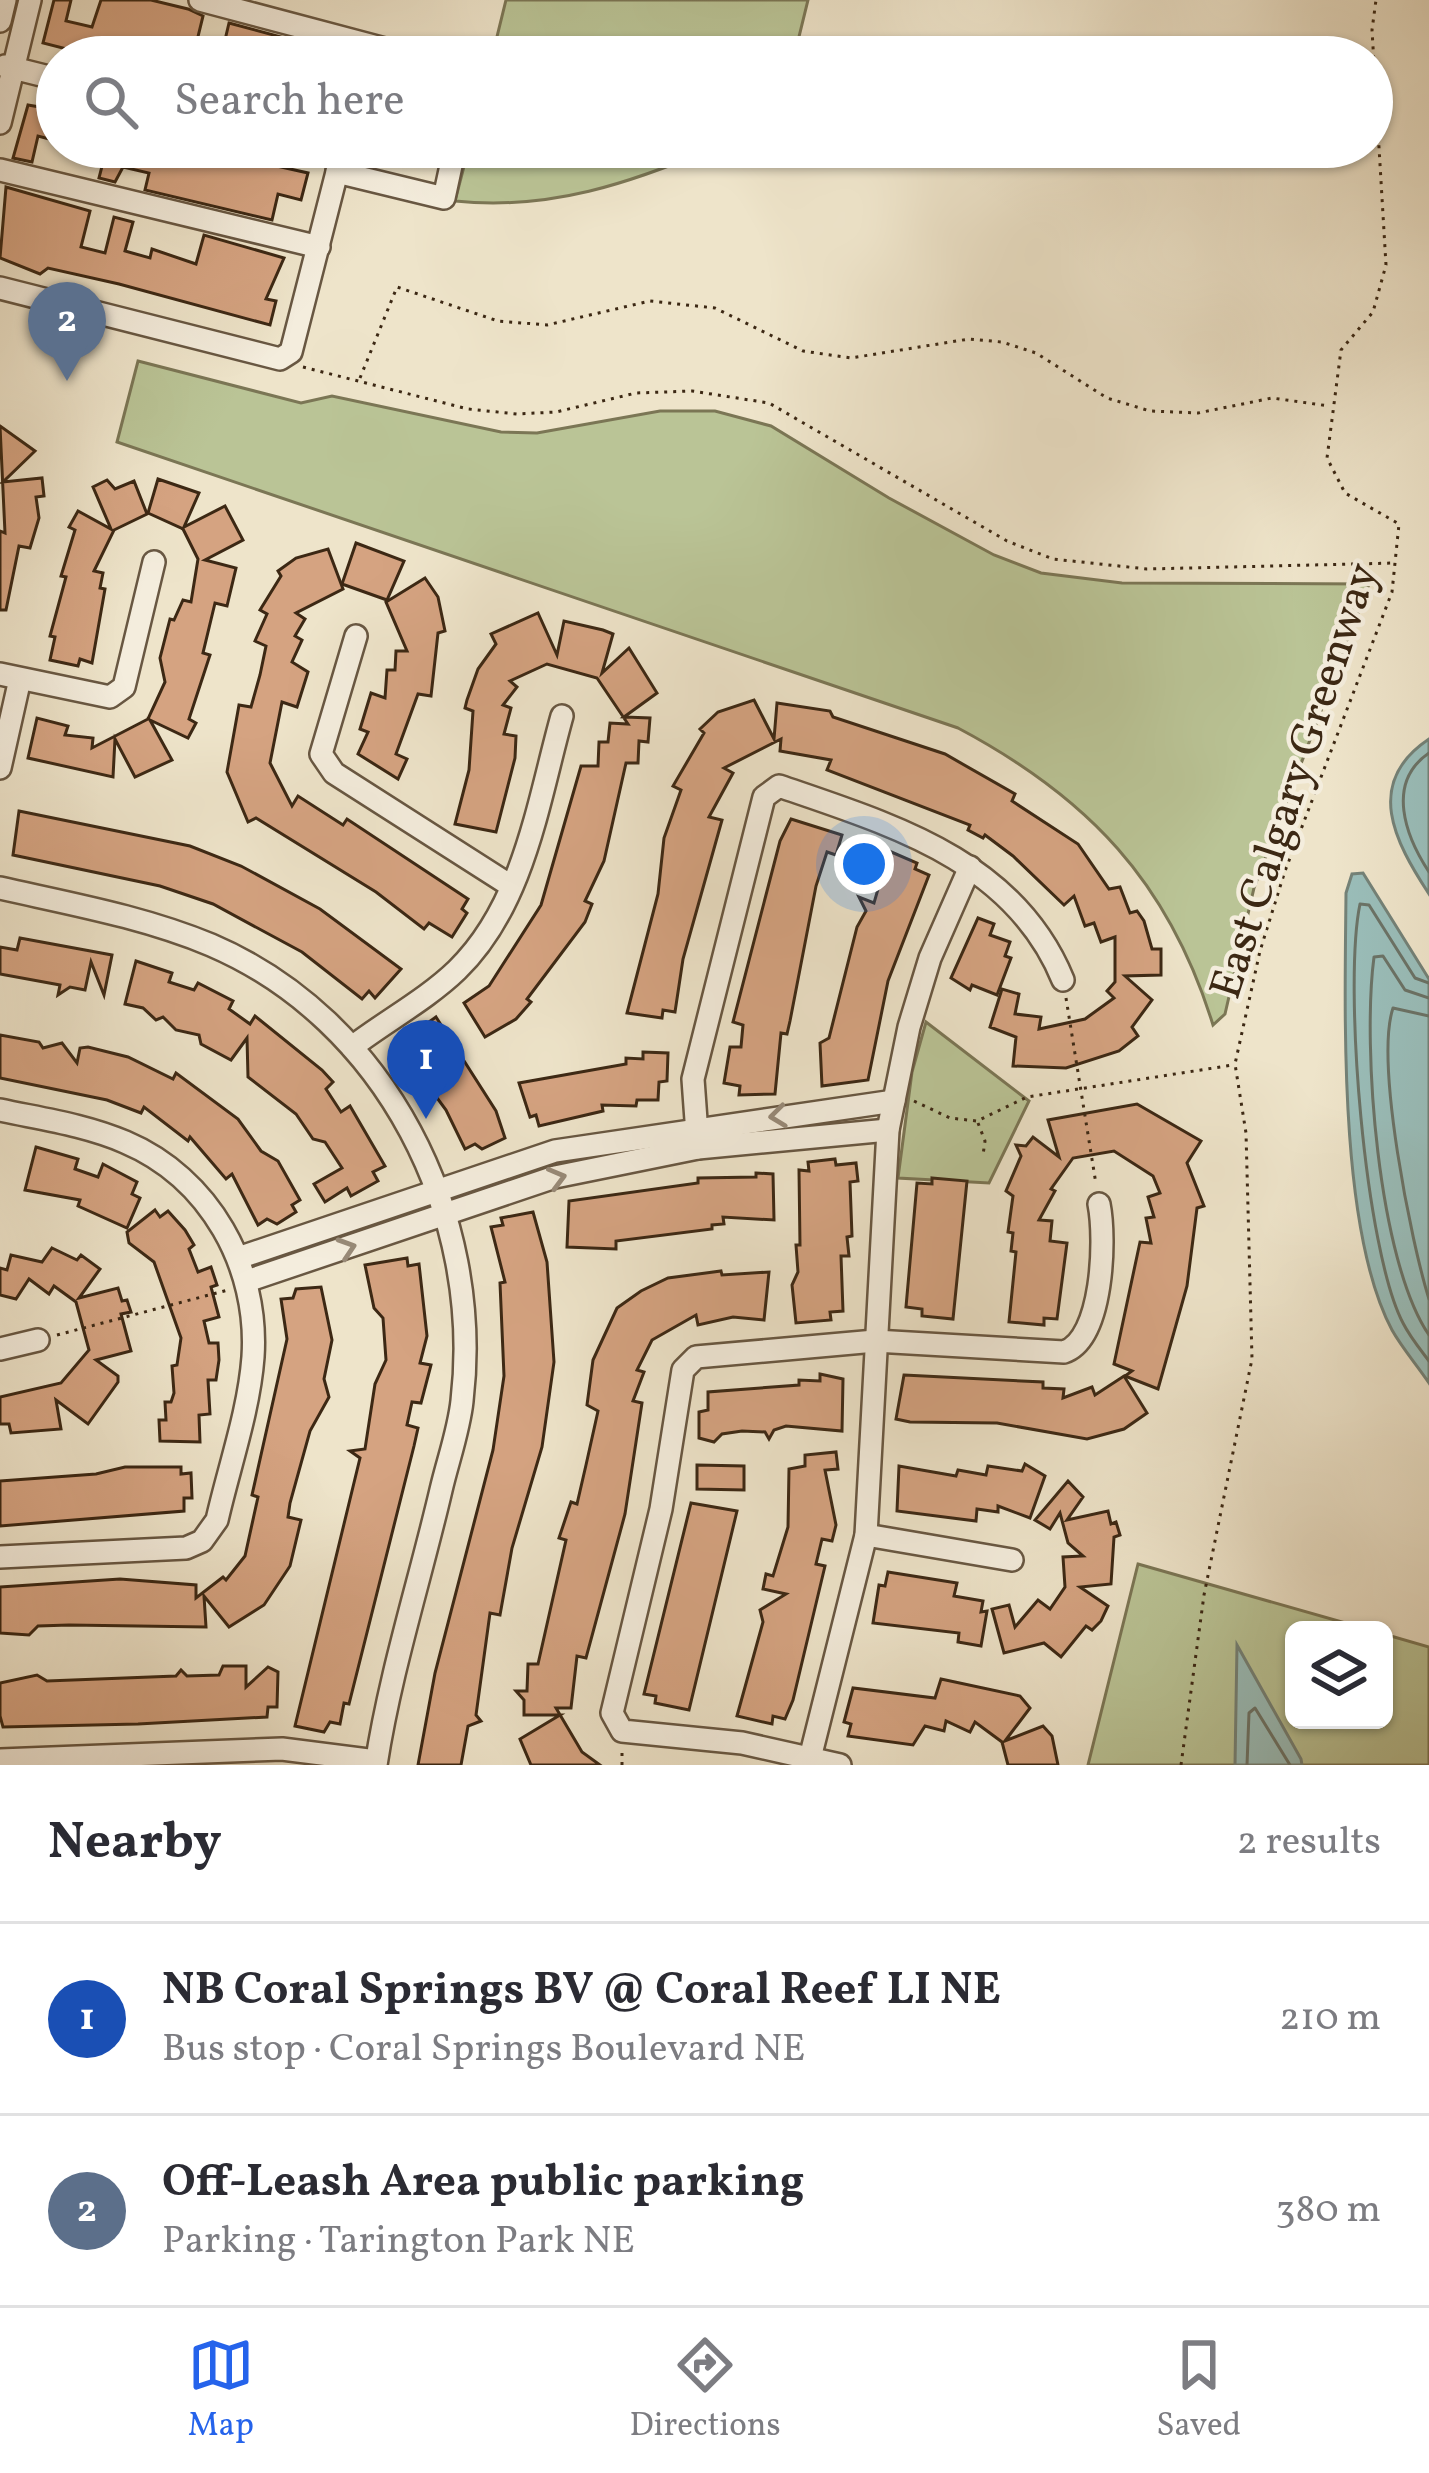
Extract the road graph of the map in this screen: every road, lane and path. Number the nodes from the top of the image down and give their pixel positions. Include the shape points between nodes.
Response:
1 (5, 0) edge
2 (30, 0) edge
3 (200, 0) edge
4 (1376, 0) edge
5 (0, 21) edge
6 (336, 36) edge
7 (1372, 36) edge
8 (7, 66) edge
9 (0, 123) edge
10 (338, 168) edge
11 (450, 168) edge
12 (1380, 168) edge
13 (0, 170) edge
14 (337, 172) junction
15 (320, 247) junction
16 (0, 288) edge
17 (291, 352) junction
18 (359, 381) junction
19 (1330, 406) junction
20 (154, 562) dead end
21 (1397, 563) junction
22 (356, 636) dead end
23 (10, 676) edge
24 (562, 716) dead end
25 (0, 768) edge
26 (970, 867) junction
27 (511, 886) junction
28 (0, 888) edge
29 (1063, 980) joint
30 (352, 1047) junction
31 (1235, 1064) junction
32 (1080, 1088) junction
33 (901, 1099) junction
34 (0, 1110) edge
35 (976, 1121) junction
36 (888, 1130) junction
37 (697, 1137) junction
38 (982, 1155) dead end
39 (438, 1189) junction
40 (1100, 1204) joint
41 (447, 1216) junction
42 (241, 1257) junction
43 (240, 1285) junction
44 (38, 1340) joint
45 (875, 1341) junction
46 (0, 1348) edge
47 (866, 1535) junction
48 (0, 1557) edge
49 (1012, 1560) dead end
50 (194, 1751) junction
51 (810, 1758) junction
52 (0, 1760) edge
53 (376, 1763) edge
54 (250, 1765) edge
55 (840, 1765) edge
56 (1181, 1765) edge

1 - 5 street
2 - 8 street
3 - 6 street
4 - 7 path, East Calgary Greenway
8 - 9 street
10 - 14 street
11 - 14 street via 444,197
12 - 19 path, East Calgary Greenway via 1386,265 1373,312 1341,350
13 - 15 street
14 - 15 street
15 - 17 street
16 - 17 street via 280,358
17 - 18 path via 301,367
18 - 19 path via 398,287 498,321 547,325 650,301 715,308 803,351 851,358 969,339 1003,342 1150,412 1198,413 1272,398
18 - 21 path via 517,414 692,391 769,404 1007,542 1053,559 1147,569
19 - 21 path, East Calgary Greenway via 1327,458 1345,493 1399,524
20 - 23 street via 124,687 110,697
21 - 31 path, East Calgary Greenway via 1259,951
22 - 27 street via 320,754 334,773
23 - 25 street
24 - 27 street
26 - 29 street via 1016,902 1047,940
26 - 33 street via 930,958
26 - 37 street via 893,825 771,789 693,1079
27 - 30 street via 455,972
28 - 30 street via 212,946 315,1008
29 - 32 path
30 - 39 street via 401,1110
31 - 32 path
31 - 56 path, East Calgary Greenway via 1246,1133 1252,1359 1204,1595
32 - 35 path via 1027,1097
32 - 40 path
33 - 35 path
33 - 36 street
33 -> 37 street
34 - 42 street via 95,1130 141,1149 196,1194
35 - 38 path
36 - 37 street
36 - 45 street
37 - 39 street via 555,1151
41 -> 37 street
39 - 41 street
39 - 42 street
40 - 45 street via 1106,1240 1077,1348
43 -> 41 street
41 - 53 street via 466,1338 462,1404
42 - 43 street
43 - 44 path
43 - 48 street via 253,1356 212,1531 186,1548
44 - 46 street
45 - 47 street
45 - 51 street via 696,1357 682,1370 661,1509 612,1713 622,1730
47 - 49 street
47 - 51 street
50 - 52 street
50 - 53 street via 281,1749
50 - 54 street
51 - 55 street

